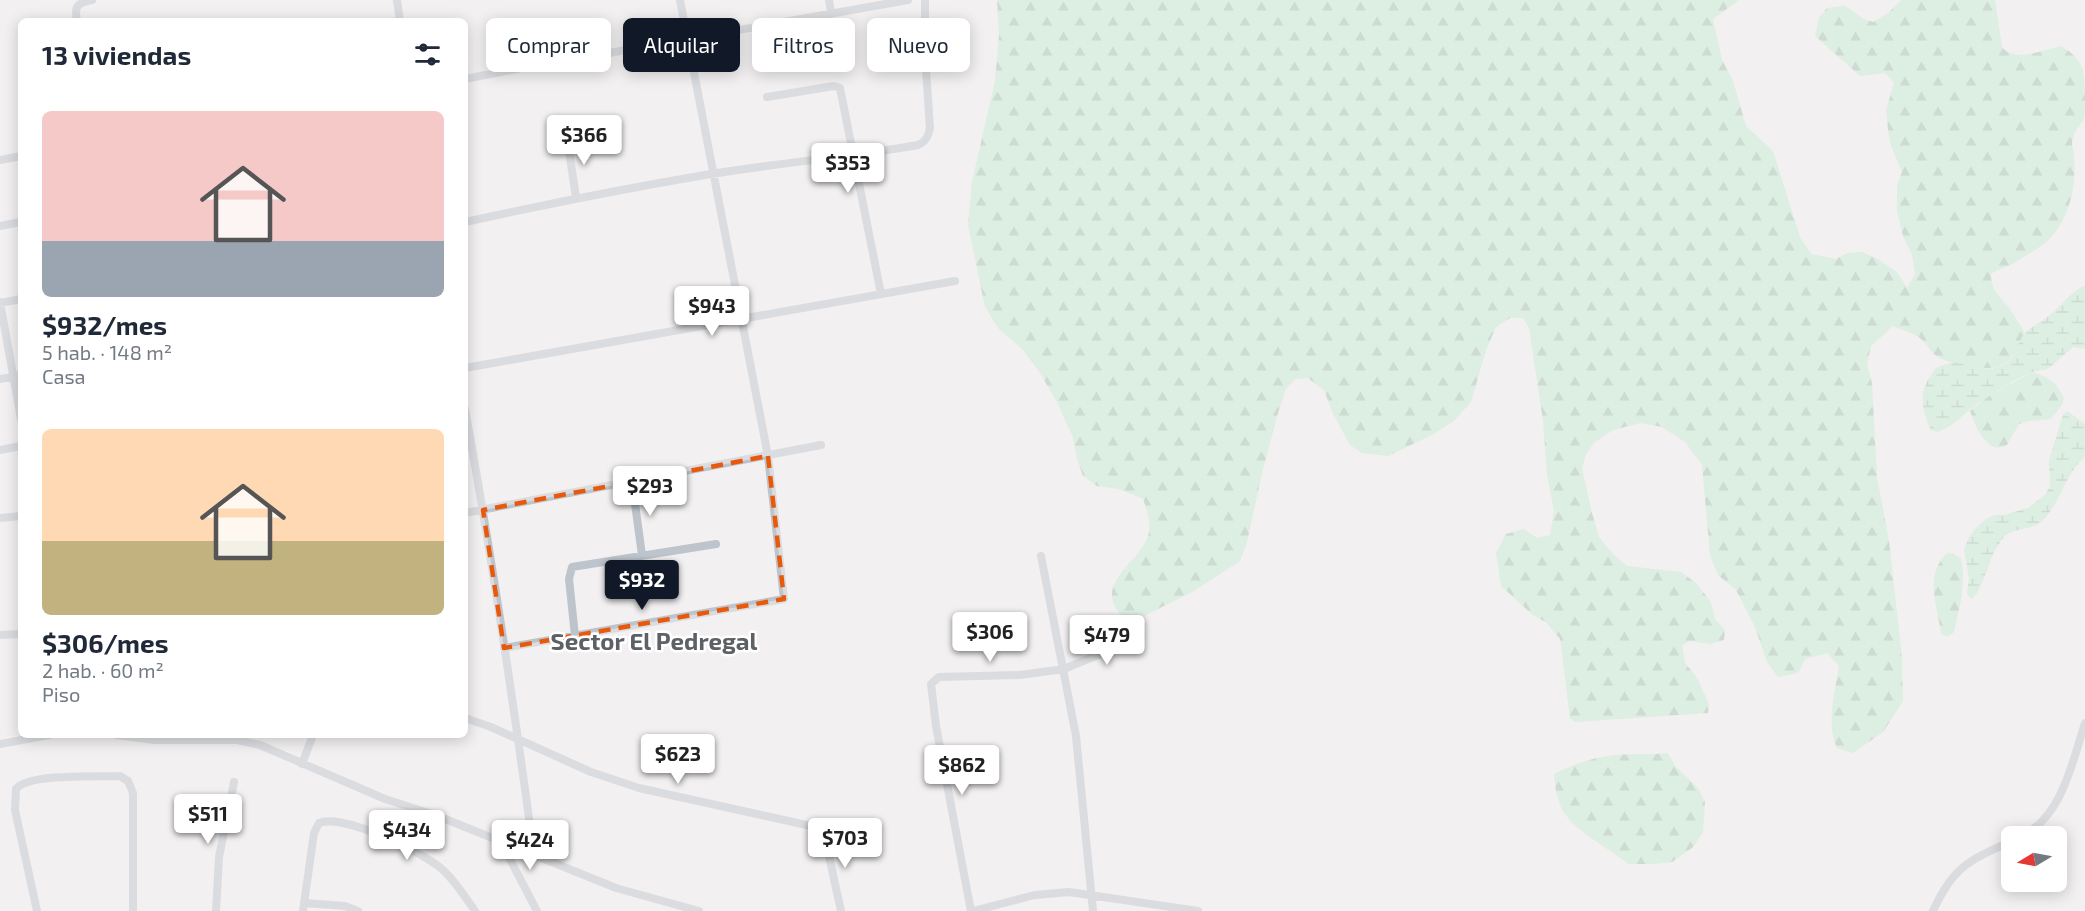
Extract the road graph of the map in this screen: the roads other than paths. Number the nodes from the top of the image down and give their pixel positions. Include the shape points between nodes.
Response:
1 (92, 0) edge
2 (397, 0) edge
3 (680, 0) edge
4 (829, 0) edge
5 (908, 0) edge
6 (926, 0) edge
7 (881, 2) edge
8 (831, 14) junction
9 (76, 18) edge
10 (400, 18) edge
11 (683, 18) edge
12 (740, 30) edge
13 (501, 72) edge
14 (693, 72) edge
15 (468, 78) edge
16 (767, 97) dead end
17 (567, 137) dead end
18 (854, 156) junction
19 (18, 157) edge
20 (0, 160) edge
21 (713, 174) junction
22 (576, 198) junction
23 (468, 221) edge
24 (18, 223) edge
25 (0, 226) edge
26 (955, 281) dead end
27 (881, 294) junction
28 (18, 300) edge
29 (0, 303) edge
30 (741, 319) junction
31 (468, 367) edge
32 (17, 376) edge
33 (0, 379) edge
34 (468, 426) edge
35 (821, 445) dead end
36 (18, 447) edge
37 (0, 450) edge
38 (768, 456) junction
39 (632, 482) junction
40 (483, 510) junction
41 (468, 512) edge
42 (18, 516) edge
43 (0, 518) edge
44 (716, 544) dead end
45 (642, 555) junction
46 (1041, 556) dead end
47 (18, 634) edge
48 (0, 635) edge
49 (575, 636) junction
50 (1141, 638) dead end
51 (504, 648) junction
52 (1064, 669) junction
53 (468, 719) edge
54 (2085, 723) edge
55 (33, 738) edge
56 (139, 738) edge
57 (195, 738) edge
58 (223, 738) edge
59 (312, 738) edge
60 (519, 739) junction
61 (0, 744) edge
62 (302, 764) junction
63 (234, 782) dead end
64 (2038, 826) edge
65 (501, 842) junction
66 (2001, 847) edge
67 (534, 855) junction
68 (1093, 896) junction
69 (303, 907) edge
70 (685, 909) edge
71 (37, 911) edge
72 (133, 911) edge
73 (216, 911) edge
74 (358, 911) edge
75 (475, 911) edge
76 (537, 911) edge
77 (699, 911) edge
78 (841, 911) edge
79 (972, 911) edge
80 (1094, 911) edge
81 (1197, 911) edge
82 (1933, 911) edge

1 - 9 street via 76,5
2 - 10 street
3 - 11 street
4 - 8 street
5 - 7 street
6 - 18 street via 928,137 918,145
7 - 8 street
8 - 12 street
13 - 15 street
14 - 21 street
16 - 18 street via 840,88
17 - 22 street
18 - 21 street
18 - 27 street
19 - 20 street
21 - 22 street
21 - 30 street
22 - 23 street
24 - 25 street
26 - 27 street
27 - 30 street
28 - 29 street
29 - 32 street
30 - 31 street
30 - 38 street
32 - 33 street
34 - 40 street
35 - 38 street
36 - 37 street
38 - 39 street
38 - 49 street via 784,599
39 - 40 street
39 - 45 street
40 - 41 street
40 - 51 street
42 - 43 street
44 - 45 street
45 - 49 street via 572,567 569,579
46 - 52 street
47 - 48 street
49 - 51 street
50 - 52 street
51 - 60 street
52 - 68 street via 1080,764
52 - 79 street via 1020,675 939,677 931,684
53 - 60 street
54 - 64 street via 2066,780 2053,807
55 - 61 street
56 - 57 street
58 - 62 street via 260,745
59 - 62 street
60 - 67 street
60 - 78 street via 639,788 820,828
62 - 65 street
63 - 73 street via 219,857
65 - 67 street
65 - 76 street
66 - 82 street via 1963,866 1947,884
67 - 70 street
68 - 79 street via 1044,893
68 - 80 street
68 - 81 street
69 - 74 street via 345,906
69 - 75 street via 314,833 319,823 330,821 345,823 423,855 450,877
70 - 77 street
71 - 72 street via 15,810 18,786 50,778 120,777 133,789

